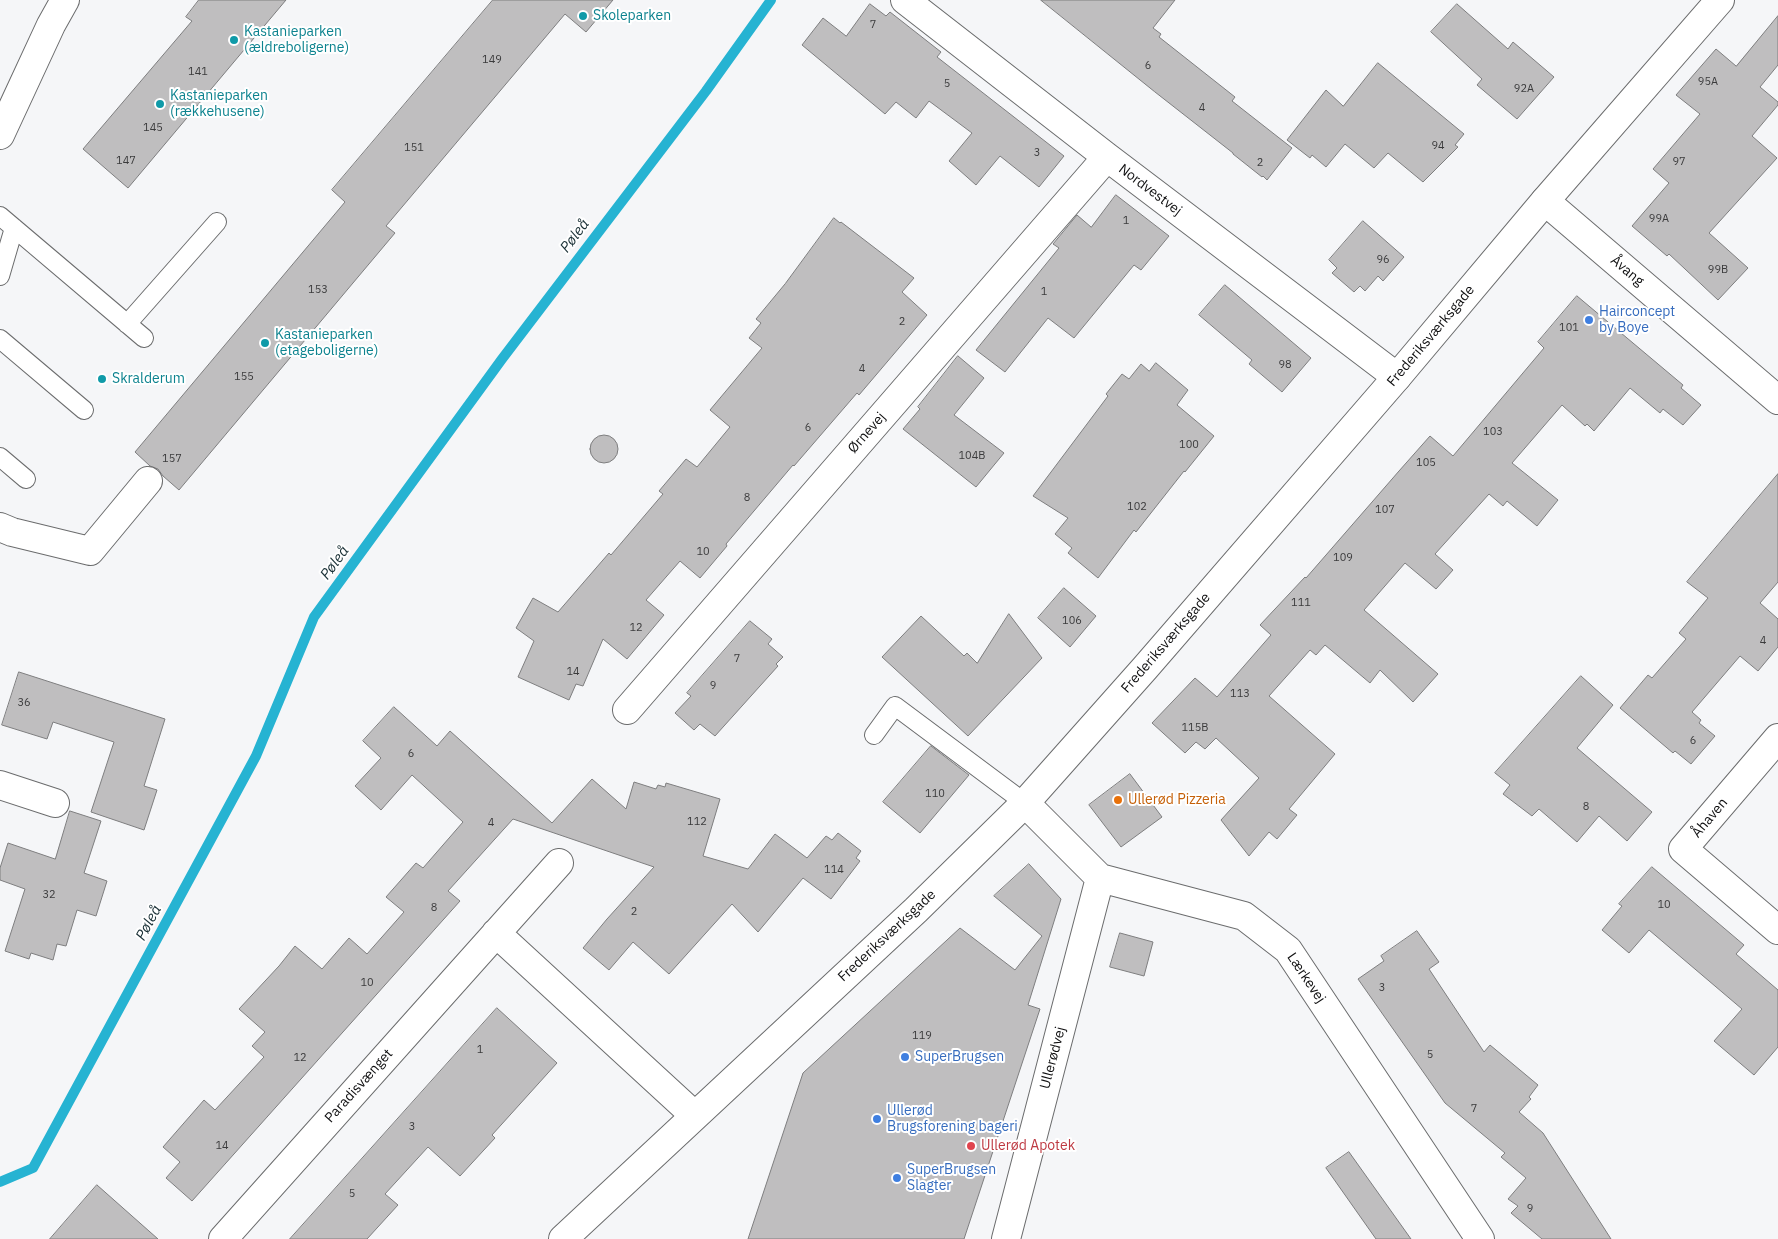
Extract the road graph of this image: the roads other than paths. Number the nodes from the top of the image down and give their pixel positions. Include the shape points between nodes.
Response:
1 (65, 0) edge
2 (905, 0) edge
3 (1720, 0) edge
4 (0, 135) edge
5 (1107, 157) junction
6 (1545, 201) junction
7 (0, 216) edge
8 (218, 222) dead end
9 (14, 228) junction
10 (0, 276) edge
11 (127, 324) junction
12 (0, 338) edge
13 (144, 338) dead end
14 (1397, 377) junction
15 (1778, 400) edge
16 (84, 410) dead end
17 (0, 457) edge
18 (26, 479) dead end
19 (148, 482) dead end
20 (0, 527) edge
21 (627, 710) dead end
22 (874, 735) dead end
23 (1778, 738) edge
24 (0, 785) edge
25 (1025, 802) junction
26 (55, 803) dead end
27 (559, 863) dead end
28 (1100, 878) junction
29 (1778, 930) edge
30 (496, 933) junction
31 (694, 1115) junction
32 (1475, 1237) edge
33 (223, 1239) edge
34 (563, 1239) edge
35 (1006, 1239) edge

1 - 4 street
2 - 5 street, Nordvestvej
3 - 6 street, Frederiksværksgade
5 - 14 street, Nordvestvej
5 - 21 street, Ørnevej
6 - 14 street, Frederiksværksgade
6 - 15 street, Åvang
7 - 9 lane
8 - 11 lane
9 - 10 lane
9 - 11 lane
11 - 13 lane
12 - 16 lane
14 - 25 street, Frederiksværksgade
17 - 18 lane
19 - 20 street via 90,551
22 - 25 lane via 895,706
23 - 29 street, Åhaven via 1683,849
24 - 26 street
25 - 28 street
25 - 31 street, Frederiksværksgade via 916,910
27 - 30 street, Paradisvænget
28 - 32 street, Lærkevej via 1244,916 1288,950
28 - 35 street, Ullerødvej
30 - 31 street
30 - 33 street, Paradisvænget
31 - 34 street, Frederiksværksgade

